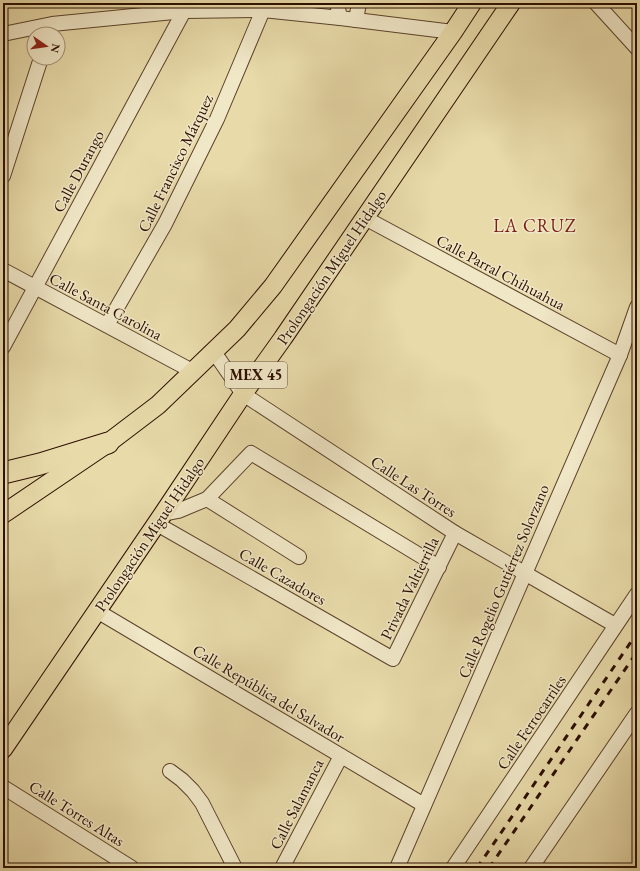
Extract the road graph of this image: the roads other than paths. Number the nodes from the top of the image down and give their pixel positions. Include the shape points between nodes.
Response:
1 (299, 3) edge
2 (337, 3) edge
3 (359, 3) edge
4 (472, 3) edge
5 (511, 3) edge
6 (596, 3) edge
7 (263, 10) junction
8 (184, 11) junction
9 (288, 12) junction
10 (340, 18) junction
11 (356, 20) junction
12 (66, 27) edge
13 (26, 32) edge
14 (453, 32) junction
15 (3, 34) edge
16 (637, 48) edge
17 (38, 66) edge
18 (3, 176) edge
19 (365, 218) junction
20 (3, 270) edge
21 (35, 287) junction
22 (636, 315) edge
23 (107, 325) junction
24 (632, 337) edge
25 (3, 347) edge
26 (214, 352) junction
27 (620, 355) junction
28 (194, 372) junction
29 (243, 394) junction
30 (108, 443) junction
31 (3, 473) edge
32 (207, 499) junction
33 (3, 514) edge
34 (160, 519) junction
35 (455, 533) junction
36 (299, 557) dead end
37 (438, 567) junction
38 (525, 573) junction
39 (637, 594) edge
40 (97, 611) junction
41 (615, 625) junction
42 (393, 659) joint
43 (637, 713) edge
44 (3, 749) edge
45 (341, 756) junction
46 (170, 771) dead end
47 (4, 790) edge
48 (424, 805) junction
49 (132, 868) edge
50 (235, 868) edge
51 (282, 868) edge
52 (397, 868) edge
53 (453, 868) edge
54 (531, 868) edge

1 - 9 street
2 - 10 street
3 - 11 street
4 - 14 main road, MEX 45
5 - 19 main road, Prolongación Miguel Hidalgo / MEX 45
6 - 16 street
7 - 8 street
7 - 9 street
7 - 23 street, Calle Francisco Márquez via 217,119 176,203
8 - 12 street
8 - 21 street, Calle Durango
9 - 10 street
10 - 11 street
11 - 14 street
13 - 15 street
14 - 26 main road, MEX 45 via 273,286 238,329
17 - 18 street
19 - 27 street, Calle Parral Chihuahua
19 - 29 main road, Prolongación Miguel Hidalgo / MEX 45
20 - 21 street, Calle Santa Carolina
21 - 23 street, Calle Santa Carolina
21 - 25 street, Calle Durango
22 - 24 street, Calle Rogelio Gutiérrez Solorzano
23 - 28 street, Calle Santa Carolina
24 - 27 street, Calle Rogelio Gutiérrez Solorzano
26 - 28 main road, MEX 45
26 - 29 street, Calle Las Torres
27 - 38 street, Calle Rogelio Gutiérrez Solorzano
28 - 30 main road, MEX 45
29 - 34 main road, Prolongación Miguel Hidalgo / MEX 45
29 - 35 street, Calle Las Torres
30 - 31 highway
30 - 33 main road, MEX 45
32 - 34 street
32 - 36 street
32 - 37 street via 251,453
34 - 40 main road, Prolongación Miguel Hidalgo / MEX 45
34 - 42 street, Calle Cazadores
35 - 37 street, Privada Valtierrilla
35 - 38 street, Calle Las Torres
37 - 42 street, Privada Valtierrilla
38 - 41 street, Calle Las Torres
38 - 48 street, Calle Rogelio Gutiérrez Solorzano
39 - 41 street, Calle Ferrocarriles
40 - 44 main road, Prolongación Miguel Hidalgo / MEX 45
40 - 45 street, Calle República del Salvador
41 - 53 street, Calle Ferrocarriles
43 - 54 street
45 - 48 street, Calle República del Salvador
45 - 51 street, Calle Salamanca
46 - 50 street via 182,780 202,803
47 - 49 street, Calle Torres Altas
48 - 52 street, Calle Rogelio Gutiérrez Solorzano

